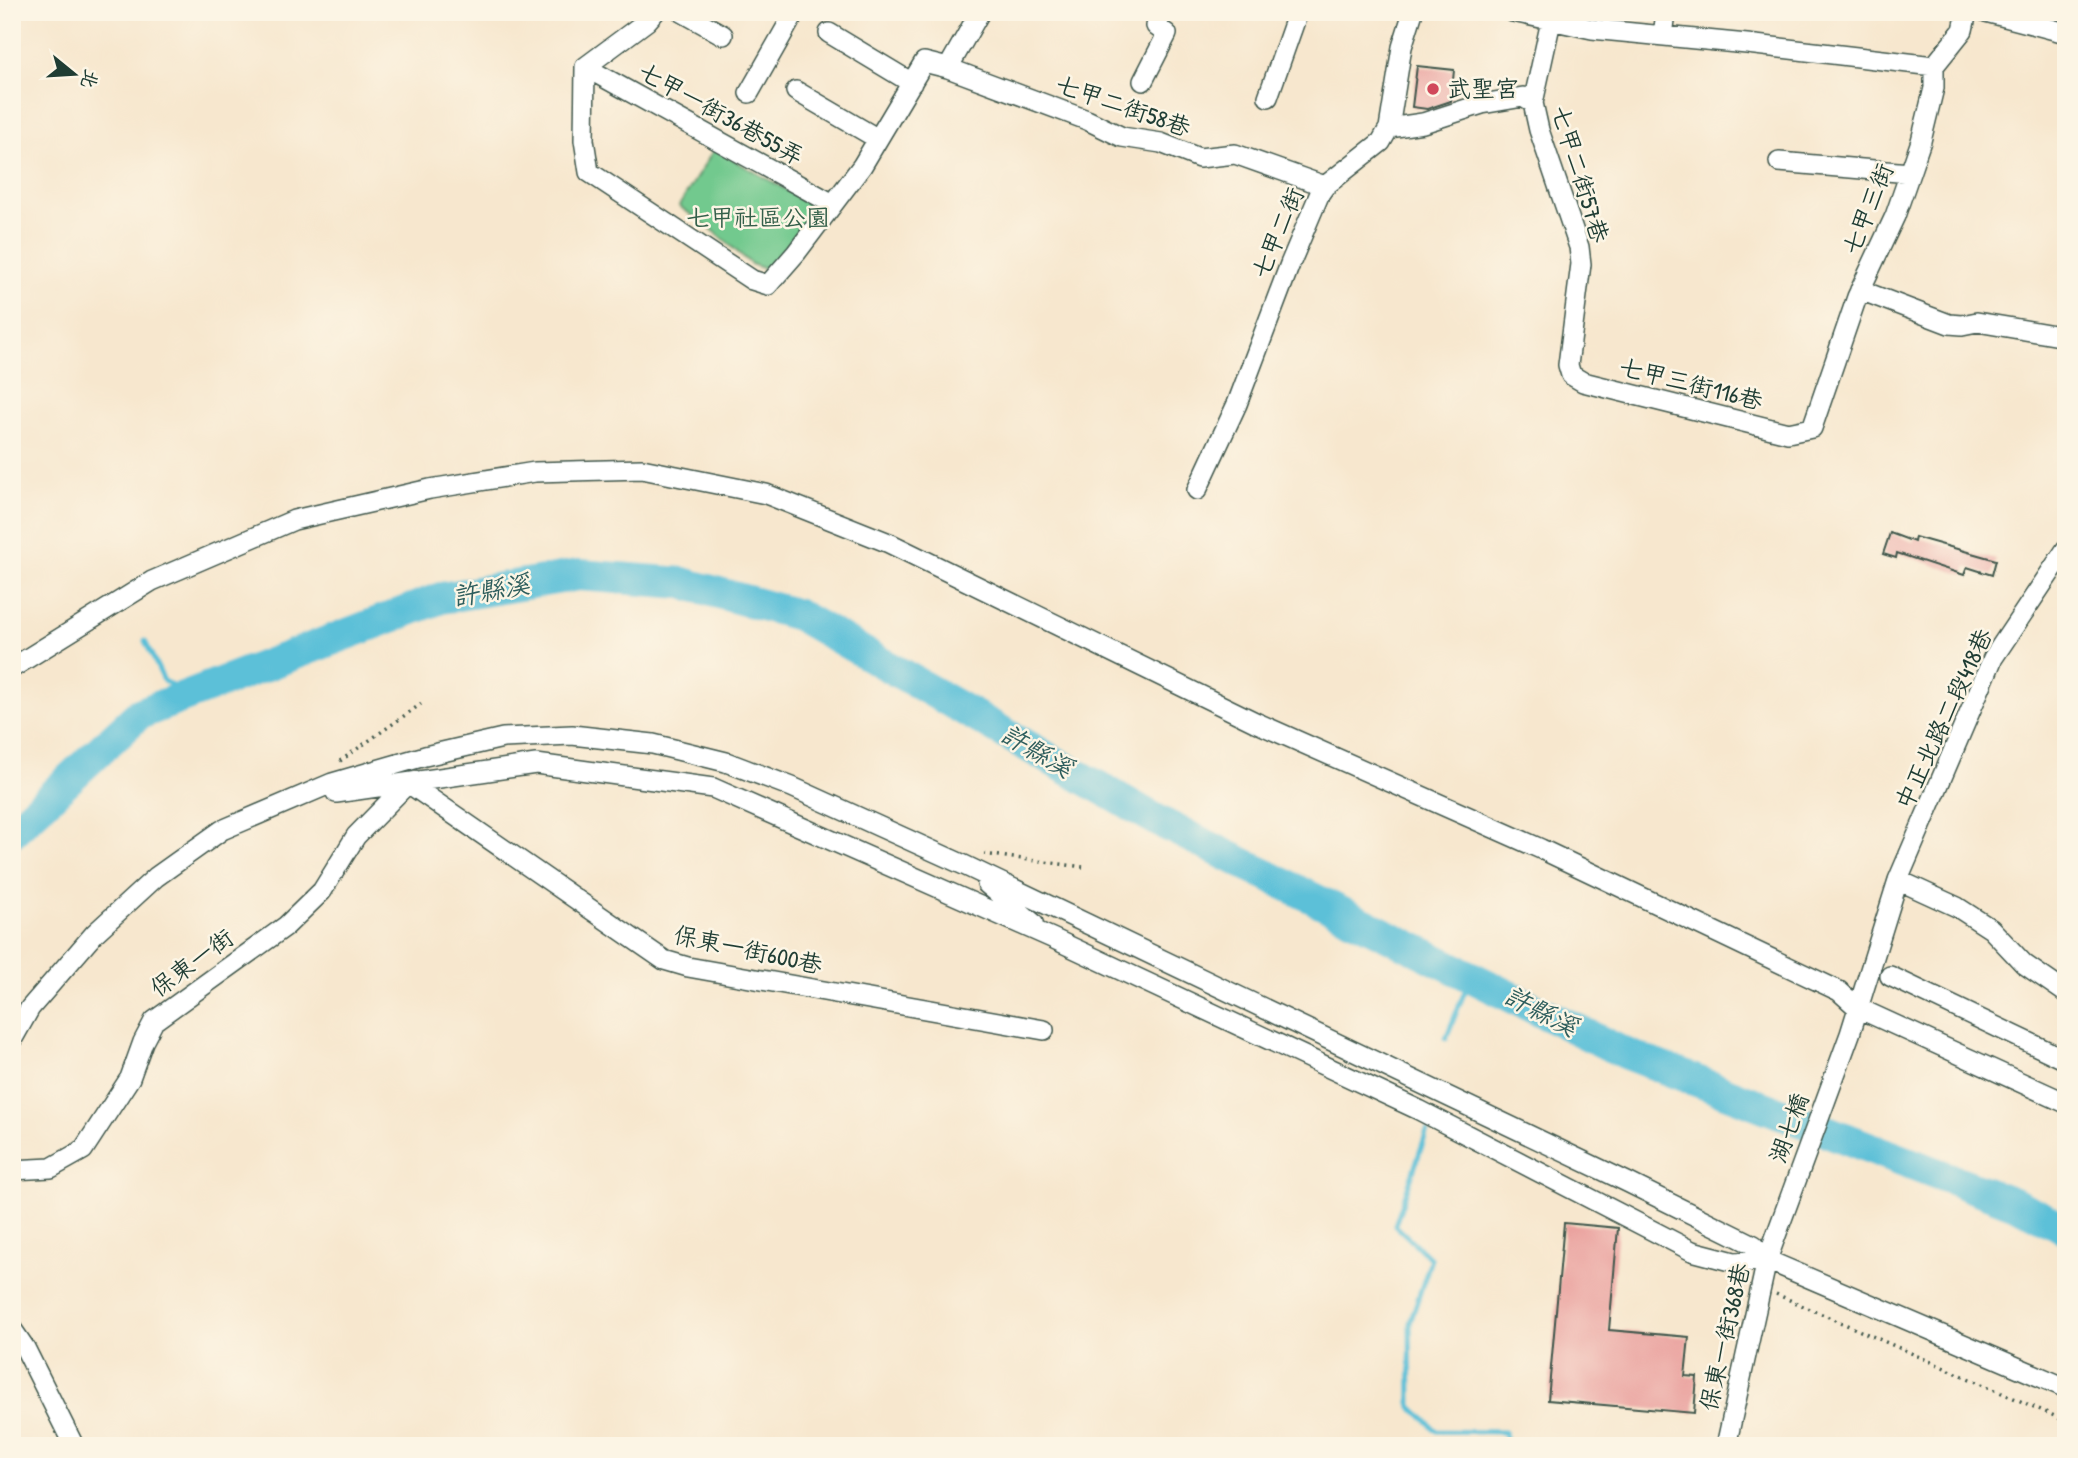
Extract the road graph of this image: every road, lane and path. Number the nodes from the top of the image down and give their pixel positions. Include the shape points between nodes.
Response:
1 (655, 12) edge
2 (682, 12) edge
3 (795, 12) edge
4 (980, 12) edge
5 (1163, 12) edge
6 (1298, 12) edge
7 (1413, 12) edge
8 (1513, 12) edge
9 (1665, 12) edge
10 (1967, 12) edge
11 (1986, 12) edge
12 (1551, 21) junction
13 (829, 33) dead end
14 (2066, 33) edge
15 (723, 35) dead end
16 (1663, 36) junction
17 (1934, 66) junction
18 (585, 67) junction
19 (948, 68) junction
20 (1143, 80) dead end
21 (912, 83) junction
22 (796, 91) dead end
23 (749, 93) dead end
24 (1268, 97) dead end
25 (1533, 103) junction
26 (1389, 128) junction
27 (878, 139) junction
28 (1779, 162) dead end
29 (1910, 173) junction
30 (1325, 186) junction
31 (833, 204) junction
32 (1860, 290) junction
33 (2066, 337) edge
34 (1568, 365) joint
35 (1812, 428) joint
36 (1197, 490) dead end
37 (2065, 552) edge
38 (12, 668) edge
39 (421, 705) dead end
40 (332, 783) junction
41 (408, 783) junction
42 (964, 865) junction
43 (1083, 867) dead end
44 (1898, 880) junction
45 (1052, 938) junction
46 (1890, 976) dead end
47 (2066, 993) edge
48 (1858, 1008) junction
49 (1044, 1030) dead end
50 (12, 1040) edge
51 (2066, 1060) edge
52 (2066, 1103) edge
53 (12, 1170) edge
54 (1774, 1239) joint
55 (1767, 1260) junction
56 (1773, 1293) dead end
57 (12, 1329) edge
58 (2066, 1388) edge
59 (2066, 1421) edge
60 (74, 1446) edge
61 (1726, 1446) edge

1 - 18 street
2 - 15 street
3 - 23 street
4 - 19 street
5 - 20 street via 1156,26 1167,34
6 - 24 street
7 - 26 street via 1402,47
8 - 12 street
9 - 16 street
10 - 17 street via 1963,30
11 - 14 street
12 - 16 street
12 - 25 street
13 - 21 street
16 - 17 street
17 - 29 street, 七甲三街 via 1934,88
18 - 31 street, 七甲一街36巷55弄
18 - 31 street via 584,140 589,172 752,280 768,285
19 - 21 street via 924,62
19 - 30 street, 七甲二街58巷 via 1122,137 1161,143 1199,158 1235,154
21 - 27 street
22 - 27 street
25 - 26 street, 七甲二街57巷 via 1523,97 1482,104 1423,123
25 - 34 street, 七甲二街57巷 via 1580,256
26 - 30 street, 七甲二街 via 1381,142
27 - 31 street
28 - 29 street
29 - 32 street, 七甲三街
30 - 36 street, 七甲二街
32 - 33 street via 1949,324 1978,323
32 - 35 street, 七甲三街
34 - 35 street, 七甲三街116巷 via 1571,375 1583,382 1788,433
37 - 44 street, 中正北路二段418巷 via 1993,659
38 - 48 street via 152,581 294,520 430,489 535,472 642,469 766,494 889,544 1255,722 1541,849 1839,991
39 - 40 path via 331,767
40 - 41 street via 336,793
40 - 42 street via 503,738 572,735 653,744 726,762 792,787
40 - 50 street via 222,830 156,877 87,942 30,1008
41 - 45 street via 536,764 713,788
41 - 49 street, 保東一街600巷 via 664,960
41 - 53 street, 保東一街 via 356,836 322,891 286,926 154,1021 130,1078 83,1150 51,1168
42 - 43 path via 970,852
42 - 45 street
42 - 55 street via 1627,1182 1754,1245
44 - 47 street via 1957,907 1991,929 2024,964
44 - 48 street
45 - 55 street via 1419,1110 1692,1251 1734,1262
46 - 51 street
48 - 52 street
48 - 54 street, 湖七橋
54 - 55 street, 保東一街368巷
55 - 58 street
55 - 61 street, 保東一街368巷
56 - 59 path
57 - 60 street

